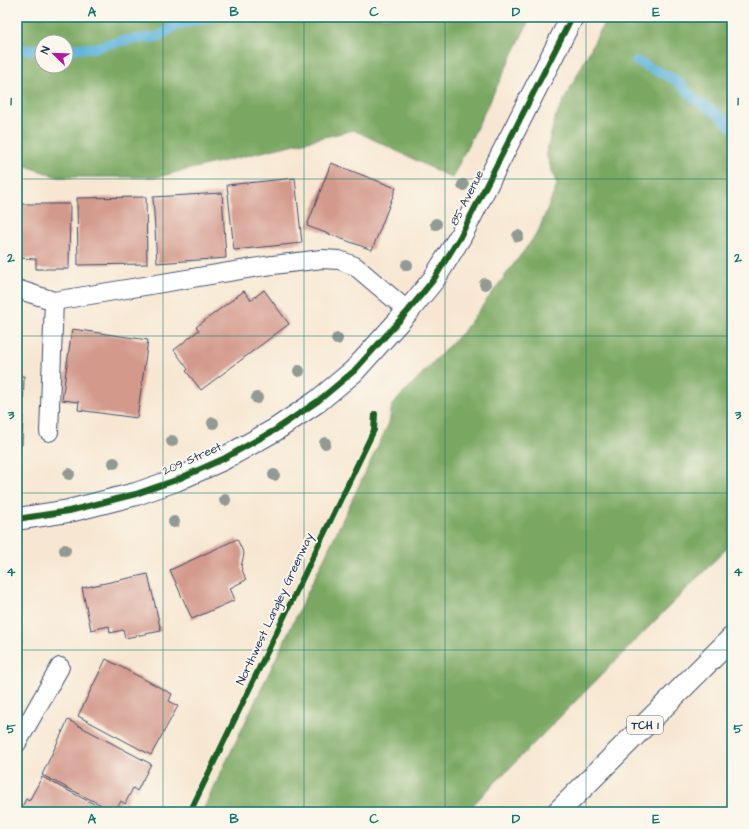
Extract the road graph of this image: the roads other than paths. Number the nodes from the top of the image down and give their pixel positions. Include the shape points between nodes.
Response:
1 (572, 17) edge
2 (17, 289) edge
3 (54, 301) junction
4 (408, 311) junction
5 (354, 371) joint
6 (49, 432) dead end
7 (17, 519) edge
8 (732, 638) edge
9 (60, 667) dead end
10 (17, 743) edge
11 (558, 812) edge

1 - 4 main road, 85 Avenue via 460,237 434,279
2 - 3 lane
3 - 4 lane via 322,258 339,260 355,266
3 - 6 lane
4 - 5 main road, 85 Avenue
5 - 7 main road, 209 Street via 318,401 275,430 176,480 69,512
8 - 11 main road, TCH 1
9 - 10 lane

